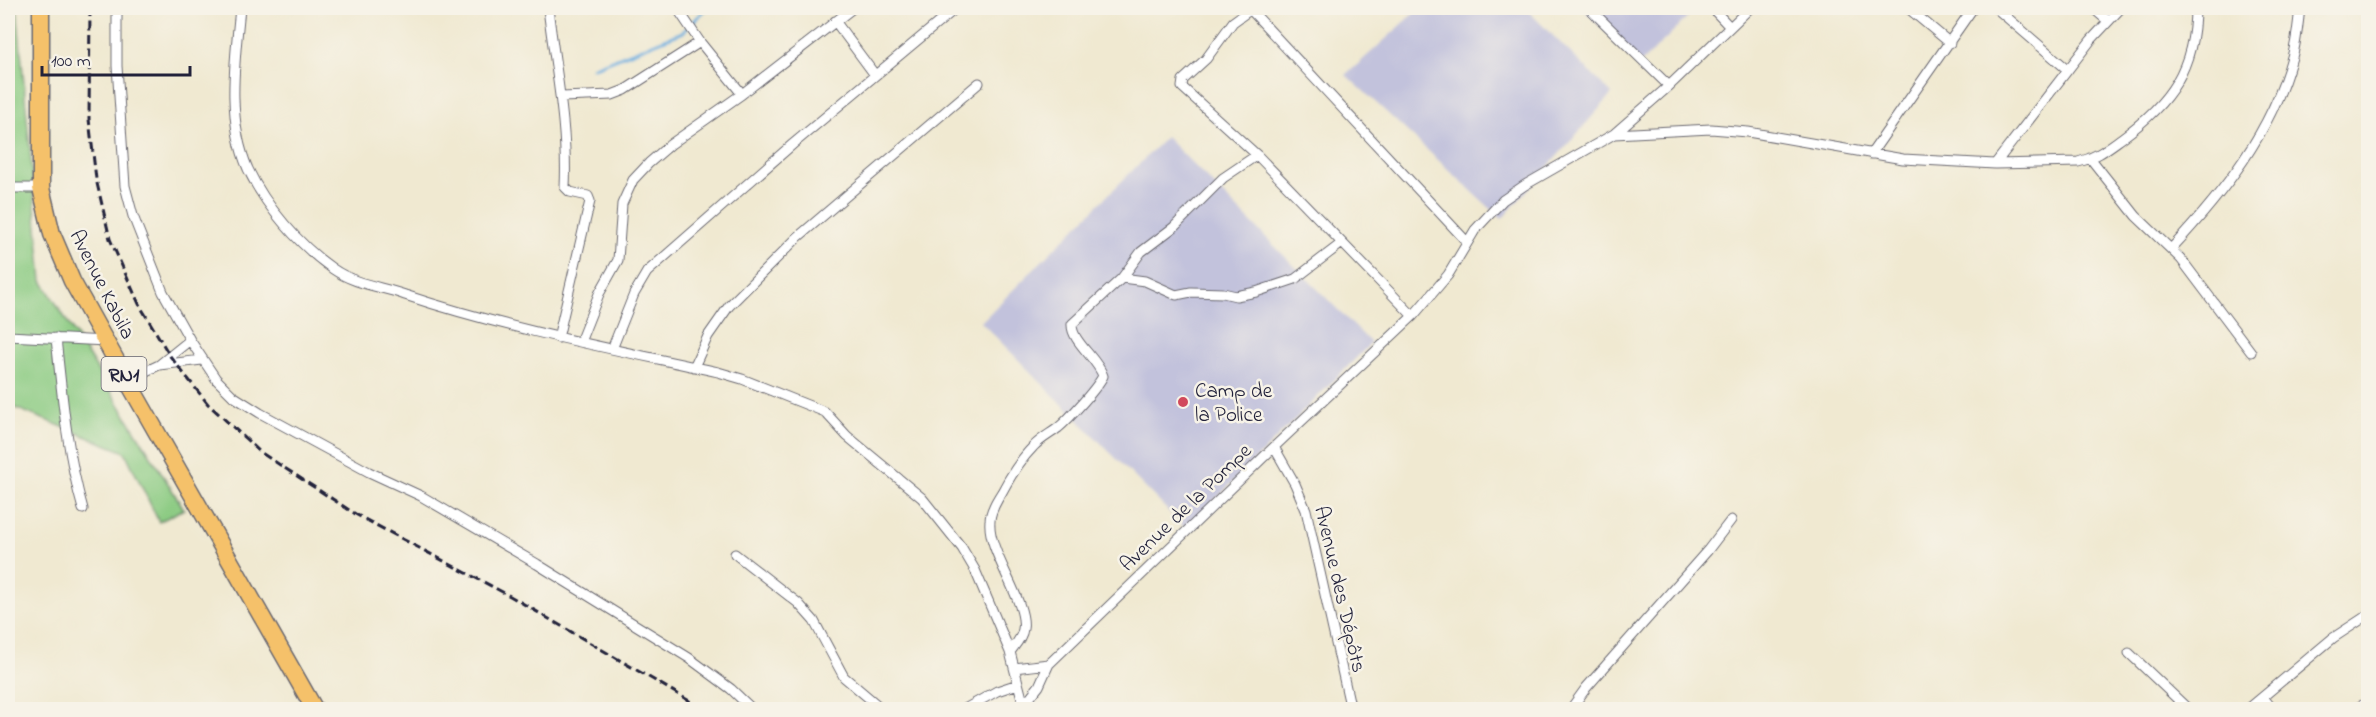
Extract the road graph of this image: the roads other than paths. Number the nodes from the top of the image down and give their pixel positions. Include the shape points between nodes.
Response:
1 (41, 8) edge
2 (117, 8) edge
3 (240, 8) edge
4 (548, 8) edge
5 (677, 8) edge
6 (853, 8) edge
7 (956, 8) edge
8 (1250, 8) edge
9 (1589, 8) edge
10 (1712, 8) edge
11 (1749, 8) edge
12 (1908, 8) edge
13 (1973, 8) edge
14 (1996, 8) edge
15 (2093, 8) edge
16 (2121, 8) edge
17 (2195, 8) edge
18 (2300, 8) edge
19 (835, 21) junction
20 (2108, 21) junction
21 (1730, 27) junction
22 (700, 42) junction
23 (1950, 43) junction
24 (2068, 70) junction
25 (875, 75) junction
26 (979, 83) dead end
27 (1669, 86) junction
28 (742, 94) junction
29 (562, 97) junction
30 (1614, 134) junction
31 (1871, 154) junction
32 (1257, 155) junction
33 (2091, 159) junction
34 (1995, 164) junction
35 (8, 188) edge
36 (41, 188) junction
37 (1467, 242) junction
38 (1342, 243) junction
39 (2171, 249) junction
40 (1122, 278) junction
41 (1413, 316) junction
42 (8, 336) edge
43 (56, 338) junction
44 (558, 338) junction
45 (190, 340) junction
46 (106, 341) junction
47 (580, 342) junction
48 (612, 349) junction
49 (2251, 352) dead end
50 (202, 360) junction
51 (159, 365) junction
52 (694, 367) junction
53 (127, 380) junction
54 (1274, 447) junction
55 (83, 509) dead end
56 (1731, 520) dead end
57 (735, 554) dead end
58 (2368, 615) edge
59 (1010, 652) junction
60 (2129, 653) dead end
61 (1049, 663) junction
62 (1014, 668) junction
63 (1018, 684) junction
64 (2263, 697) junction
65 (2368, 702) edge
66 (1025, 707) edge
67 (315, 710) edge
68 (753, 710) edge
69 (884, 710) edge
70 (963, 710) edge
71 (1352, 710) edge
72 (1570, 710) edge
73 (2189, 710) edge
74 (2247, 710) edge
75 (2273, 710) edge
76 (2353, 710) edge

1 - 36 highway, Avenue Kabila / RN1
2 - 45 street via 124,186 155,272
3 - 44 street via 234,94 237,130 248,168 265,199 310,250 333,269 365,285
4 - 29 street
5 - 22 street
6 - 19 street
7 - 25 street
8 - 32 street via 1183,80 1182,87
8 - 37 street
9 - 27 street
10 - 21 street
11 - 21 street, Avenue de la Pompe
12 - 23 street
13 - 23 street
14 - 24 street
15 - 20 street
16 - 20 street
17 - 33 street via 2195,31 2187,62 2173,91 2136,128
18 - 39 street via 2293,56 2284,83 2250,153
19 - 25 street
19 - 28 street
20 - 24 street
21 - 27 street, Avenue de la Pompe
22 - 28 street
22 - 29 street via 625,90
23 - 31 street
24 - 34 street
25 - 48 street via 647,272
26 - 52 street via 798,237 729,306 708,336
27 - 30 street, Avenue de la Pompe
28 - 47 street via 671,144 633,180 622,204 618,260
29 - 44 street via 565,187 588,196 590,201
30 - 31 street via 1711,129
30 - 37 street, Avenue de la Pompe via 1503,200
31 - 34 street
32 - 38 street
32 - 40 street via 1223,178 1174,227 1141,252
33 - 34 street via 2061,164
33 - 39 street via 2136,216
35 - 36 street
36 - 46 highway, Avenue Kabila / RN1 via 52,234
37 - 41 street, Avenue de la Pompe via 1448,275
38 - 40 street via 1295,279 1244,296 1206,291 1176,296 1145,280
38 - 41 street
39 - 49 street
40 - 59 street via 1072,324 1075,335 1103,373 1102,380 1064,422 1019,462 990,518 996,551 1024,627
41 - 54 street, Avenue de la Pompe
42 - 43 street
43 - 46 street
43 - 55 street via 66,423
44 - 47 street
45 - 50 street
45 - 51 street
46 - 53 highway, Avenue Kabila / RN1
47 - 48 street
48 - 52 street
50 - 51 street
50 - 68 street via 233,396 369,472 421,496 537,564 689,658
51 - 53 street
52 - 59 street via 742,379 825,412 852,441 922,498 975,570
53 - 67 highway, Avenue Kabila / RN1
54 - 61 street, Avenue de la Pompe
54 - 71 street, Avenue des Dépôts via 1306,510
56 - 72 street
57 - 69 street via 798,603 814,621 844,676
58 - 64 street via 2333,638
59 - 62 street
60 - 73 street
61 - 62 street
61 - 66 street, Avenue de la Pompe
62 - 63 street
63 - 66 street
63 - 70 street via 996,691
64 - 74 street
64 - 75 street
65 - 76 street

